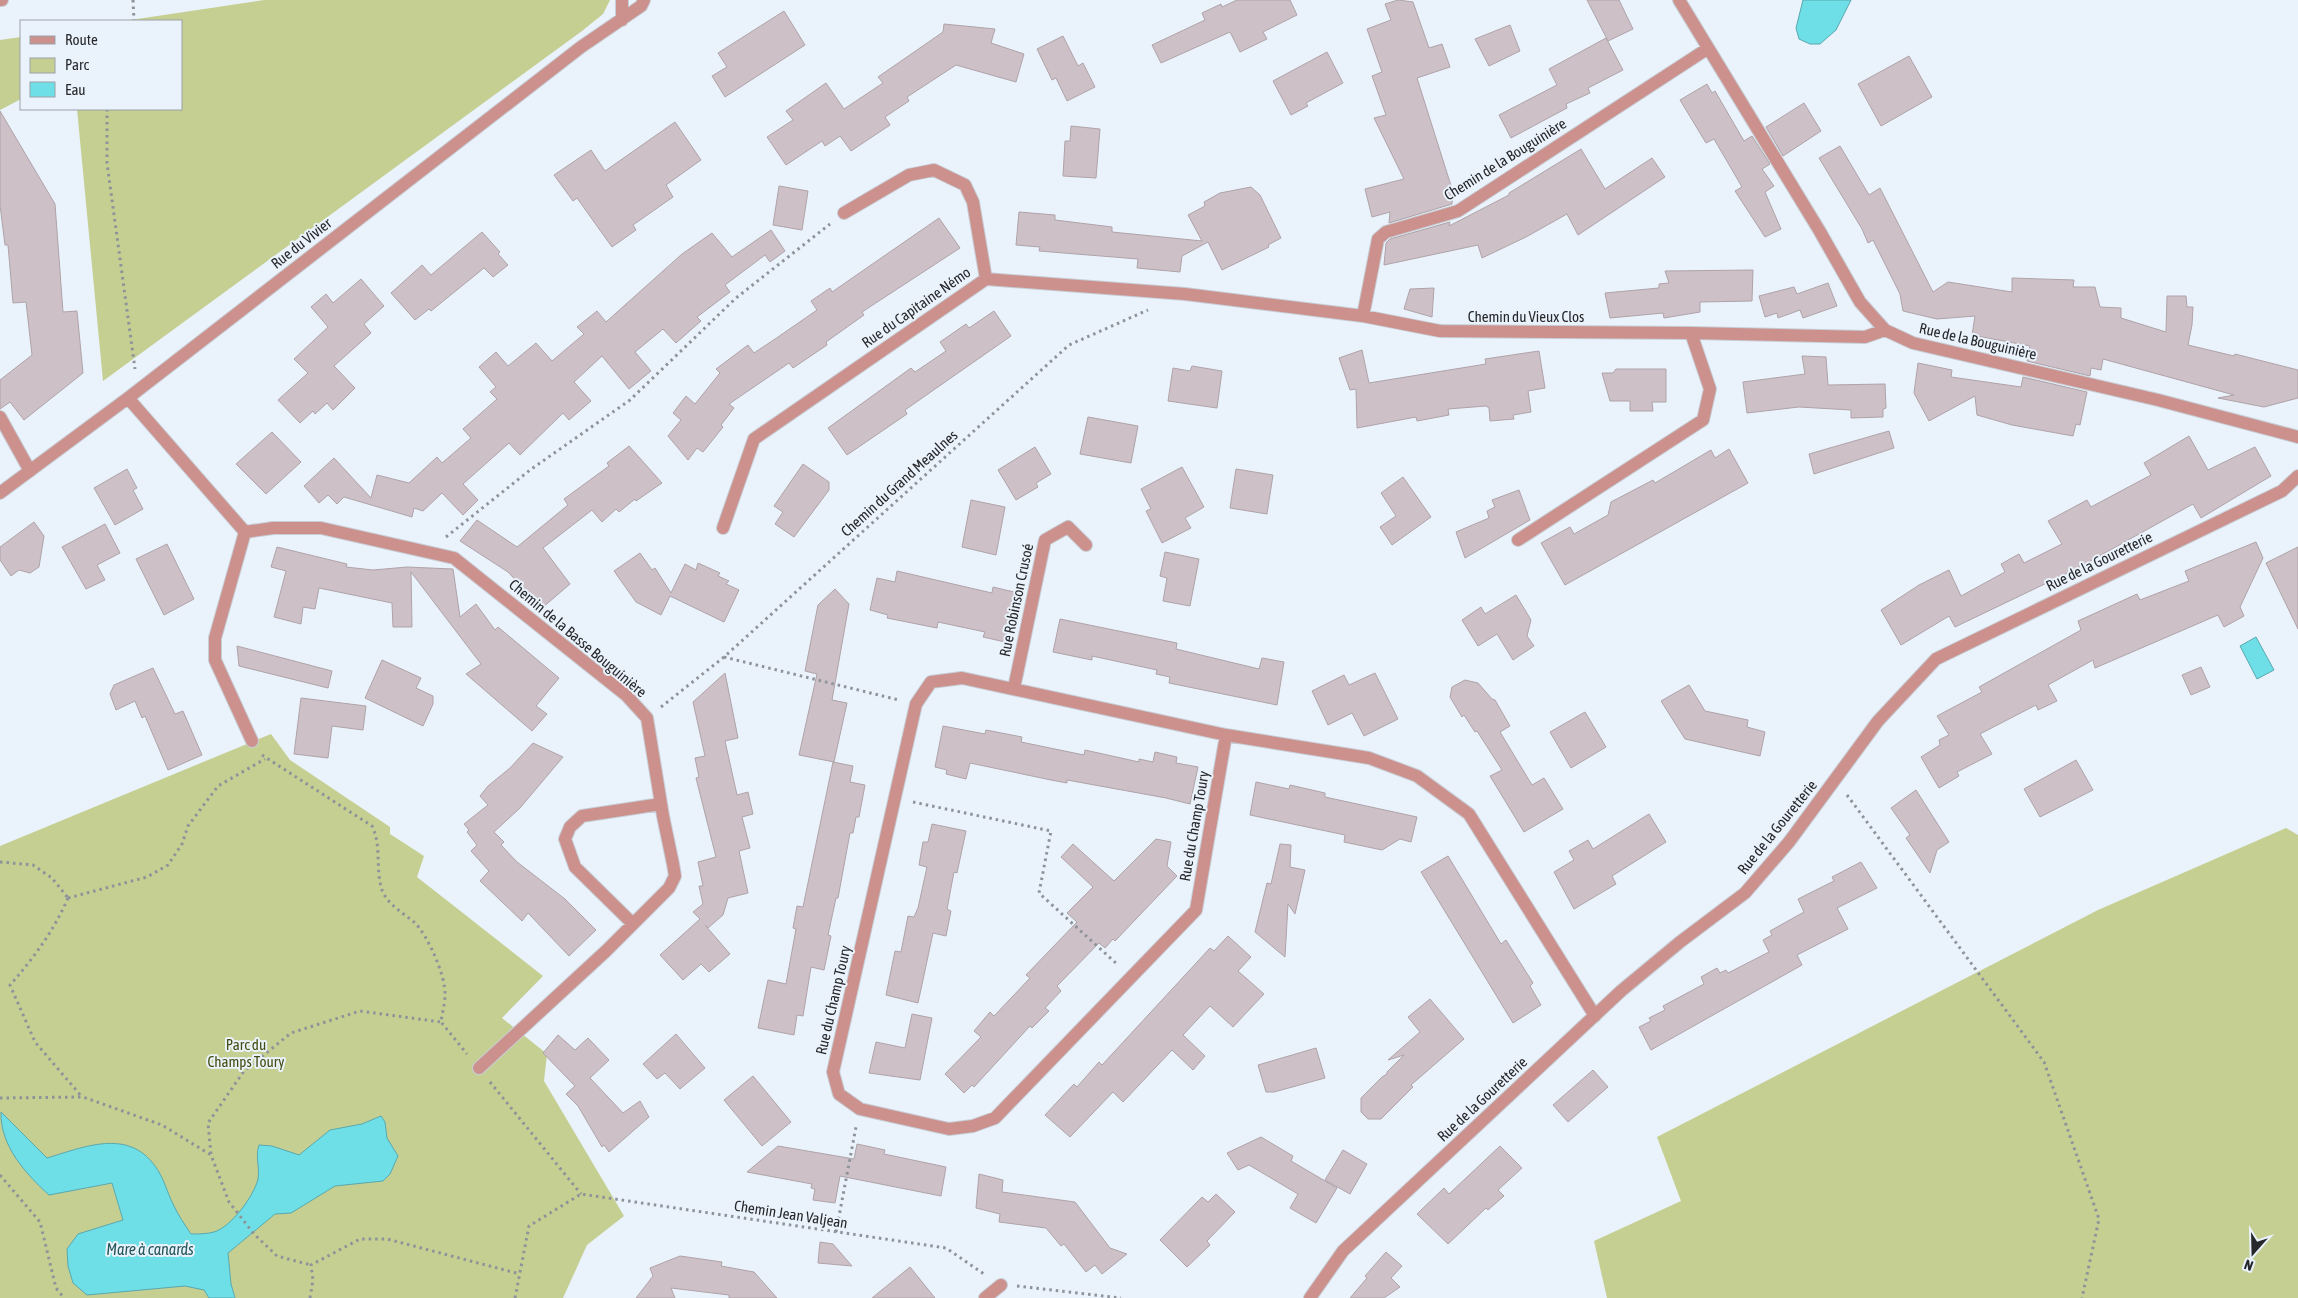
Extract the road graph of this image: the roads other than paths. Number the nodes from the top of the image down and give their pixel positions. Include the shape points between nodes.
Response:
1 (622, 0) edge
2 (644, 0) edge
3 (1679, 0) edge
4 (622, 20) junction
5 (1708, 49) junction
6 (844, 213) road end
7 (986, 279) junction
8 (1363, 316) junction
9 (1884, 330) junction
10 (1691, 332) junction
11 (128, 398) junction
12 (0, 417) edge
13 (2298, 436) edge
14 (30, 471) junction
15 (2298, 476) edge
16 (0, 493) edge
17 (723, 528) dead end
18 (245, 532) junction
19 (1518, 540) dead end
20 (1086, 546) dead end
21 (1014, 688) junction
22 (1226, 735) junction
23 (252, 742) dead end
24 (661, 804) junction
25 (632, 923) junction
26 (1595, 1016) junction
27 (478, 1068) road end
28 (1001, 1285) road end
29 (985, 1298) edge
30 (1310, 1298) edge

1 - 4 street
2 - 4 street, Rue du Vivier
3 - 5 street, Rue de la Bouguinière
4 - 11 street, Rue du Vivier via 581,48
5 - 8 street, Chemin de la Bouguinière via 1458,211 1386,232 1378,239
5 - 9 street, Rue de la Bouguinière via 1860,302
6 - 7 street via 909,175 934,170 965,186 973,202
7 - 8 street, Rue du Capitaine Némo via 1185,294
7 - 17 street, Rue du Capitaine Némo via 754,439
8 - 10 street, Chemin du Vieux Clos via 1440,331
9 - 10 street, Chemin du Vieux Clos via 1865,337
9 - 13 street, Rue de la Bouguinière via 1913,343
10 - 19 street via 1710,389 1702,420
11 - 14 street, Rue du Vivier
11 - 18 street
12 - 14 street
14 - 16 street, Rue du Vivier
15 - 26 street, Rue de la Gouretterie via 2282,491 1936,659 1878,721 1790,842 1745,893 1680,942
18 - 23 street via 215,638 215,660
18 - 24 street, Chemin de la Basse Bouguinière via 273,528 322,528 454,558 626,695 647,718
20 - 21 street, Rue Robinson Crusoé via 1068,527 1045,540
21 - 22 street, Rue du Champ Toury
21 - 22 street, Rue du Champ Toury via 962,678 931,682 916,704 833,1072 839,1094 860,1110 949,1129 973,1126 995,1118 1196,910
22 - 26 street, Rue du Champ Toury via 1369,758 1417,776 1469,814
24 - 25 street, Chemin de la Basse Bouguinière via 674,876 669,888
24 - 25 street via 582,816 570,827 565,839 575,867
25 - 27 street, Chemin de la Basse Bouguinière via 606,951
26 - 30 street, Rue de la Gouretterie via 1343,1251
28 - 29 street

